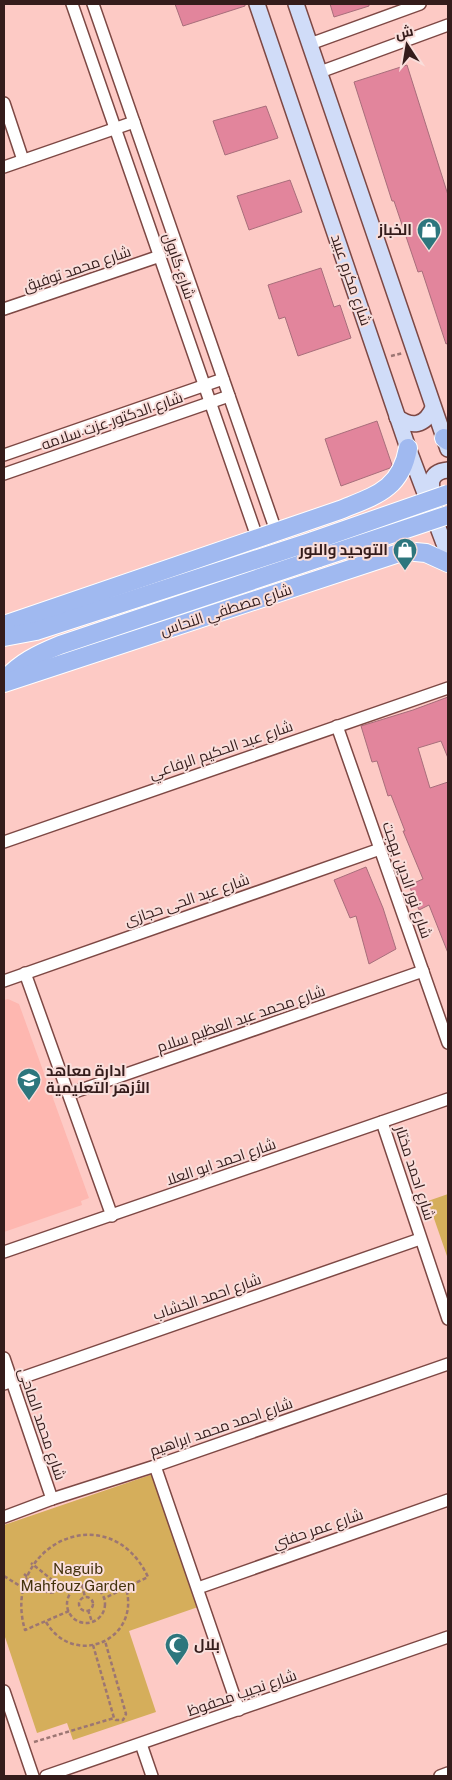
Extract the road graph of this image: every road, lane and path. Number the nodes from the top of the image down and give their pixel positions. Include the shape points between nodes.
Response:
1 (72, 4) edge
2 (93, 4) edge
3 (257, 4) edge
4 (296, 4) edge
5 (420, 4) edge
6 (448, 25) edge
7 (310, 44) junction
8 (320, 72) junction
9 (4, 103) edge
10 (134, 122) junction
11 (115, 128) junction
12 (23, 160) junction
13 (4, 167) edge
14 (160, 256) junction
15 (4, 309) edge
16 (414, 349) junction
17 (378, 360) junction
18 (223, 379) junction
19 (205, 385) junction
20 (229, 396) junction
21 (210, 402) junction
22 (434, 408) junction
23 (397, 417) junction
24 (447, 443) edge
25 (408, 448) junction
26 (4, 454) edge
27 (448, 470) edge
28 (4, 474) edge
29 (448, 494) edge
30 (340, 510) junction
31 (440, 514) edge
32 (276, 531) junction
33 (258, 537) junction
34 (448, 554) edge
35 (448, 563) edge
36 (360, 565) junction
37 (4, 625) edge
38 (4, 637) edge
39 (4, 682) edge
40 (448, 688) edge
41 (337, 726) junction
42 (4, 842) edge
43 (380, 849) junction
44 (423, 971) junction
45 (25, 973) junction
46 (4, 981) edge
47 (448, 1043) edge
48 (69, 1094) junction
49 (448, 1099) edge
50 (382, 1122) junction
51 (112, 1216) junction
52 (420, 1239) junction
53 (4, 1252) edge
54 (448, 1319) edge
55 (4, 1358) edge
56 (448, 1364) edge
57 (7, 1382) edge
58 (155, 1466) junction
59 (52, 1499) junction
60 (448, 1500) edge
61 (4, 1517) edge
62 (31, 1562) junction
63 (24, 1574) junction
64 (4, 1576) edge
65 (82, 1585) junction
66 (20, 1586) junction
67 (126, 1588) junction
68 (198, 1588) junction
69 (85, 1597) junction
70 (105, 1598) junction
71 (88, 1610) junction
72 (69, 1611) junction
73 (46, 1621) junction
74 (92, 1622) junction
75 (448, 1638) edge
76 (105, 1641) junction
77 (92, 1645) junction
78 (4, 1691) edge
79 (240, 1710) junction
80 (114, 1718) junction
81 (141, 1744) junction
82 (23, 1746) junction
83 (448, 1773) edge
84 (33, 1776) edge
85 (46, 1776) edge
86 (152, 1776) edge
87 (440, 1776) edge

1 - 11 street, شارع كابول
2 - 10 street, شارع كابول
3 - 17 street, شارع مكرم عبيد
4 - 7 street
5 - 7 street
6 - 8 street
7 - 8 street
8 - 16 street
9 - 12 street
10 - 11 street
10 - 18 street, شارع كابول
11 - 12 street
11 - 14 street, شارع كابول
12 - 13 street
14 - 15 street, شارع محمد توفيق
14 - 19 street, شارع كابول
16 - 17 path
16 - 22 street
17 - 23 street, شارع مكرم عبيد
18 - 19 street, شارع الدكتور عزت سلامه
18 - 20 street, شارع كابول
19 - 21 street, شارع كابول
19 - 26 street, شارع الدكتور عزت سلامه
20 - 21 street, شارع الدكتور عزت سلامه
20 - 32 street, شارع كابول
21 - 28 street, شارع الدكتور عزت سلامه
21 - 33 street, شارع كابول
22 - 23 street via 430,417 422,422 413,424
22 - 24 street
23 - 25 street, شارع مكرم عبيد
25 - 30 main road via 404,466 388,488
25 - 31 street, شارع مكرم عبيد
27 - 31 street via 438,473 431,486
29 - 38 main road, bridge via 54,625
30 - 32 main road
30 - 36 main road via 355,516 365,529 367,546
31 - 34 street, شارع مكرم عبيد
31 - 39 main road, bridge via 60,645 14,669
32 - 33 main road
33 - 37 main road
35 - 36 main road, شارع مصطفي النحاس via 426,553 405,551
36 - 39 main road, شارع مصطفي النحاس
40 - 41 street, شارع عبد الحكيم الرفاعي
41 - 42 street, شارع عبد الحكيم الرفاعي
41 - 43 street, شارع نور الدين بهجت
43 - 44 street, شارع نور الدين بهجت
43 - 45 street, شارع عبد الحى حجازى
44 - 47 street, شارع نور الدين بهجت
44 - 48 street, شارع محمد عبد العظيم سلام
45 - 46 street, شارع عبد الحى حجازى
45 - 48 street
48 - 51 street
49 - 50 street, شارع احمد ابو العلا
50 - 51 street, شارع احمد ابو العلا
50 - 52 street, شارع احمد مختار
51 - 53 street, شارع احمد ابو العلا
52 - 54 street, شارع احمد مختار
52 - 57 street, شارع احمد الخشاب
55 - 57 street, شارع محمد الماحى
56 - 58 street, شارع احمد محمد ابراهيم
57 - 59 street, شارع محمد الماحى
58 - 59 street, شارع احمد محمد ابراهيم
58 - 68 street
59 - 61 street, شارع احمد محمد ابراهيم
60 - 68 street, شارع عمر حفني
62 - 63 path
62 - 63 path via 56,1584 56,1592 48,1593
62 - 67 path via 44,1549 64,1538 86,1534 108,1538 136,1557 148,1578
63 - 66 path
64 - 66 path
65 - 69 path
65 - 70 path via 96,1587
65 - 72 path via 72,1591 68,1600
66 - 73 path via 18,1609 25,1630
67 - 70 path
67 - 76 path via 126,1618 117,1632
68 - 79 street
69 - 71 path via 80,1604
69 - 71 path via 93,1602
70 - 74 path via 102,1615
71 - 74 path
72 - 73 path
72 - 74 path via 76,1619
73 - 77 path via 65,1641
75 - 79 street, شارع نجيب محفوظ
76 - 77 path
76 - 80 path via 126,1714 123,1720
77 - 80 path
78 - 82 street
79 - 81 street, شارع نجيب محفوظ
80 - 82 path
81 - 85 street, شارع نجيب محفوظ
81 - 86 street
82 - 84 street
83 - 87 street

